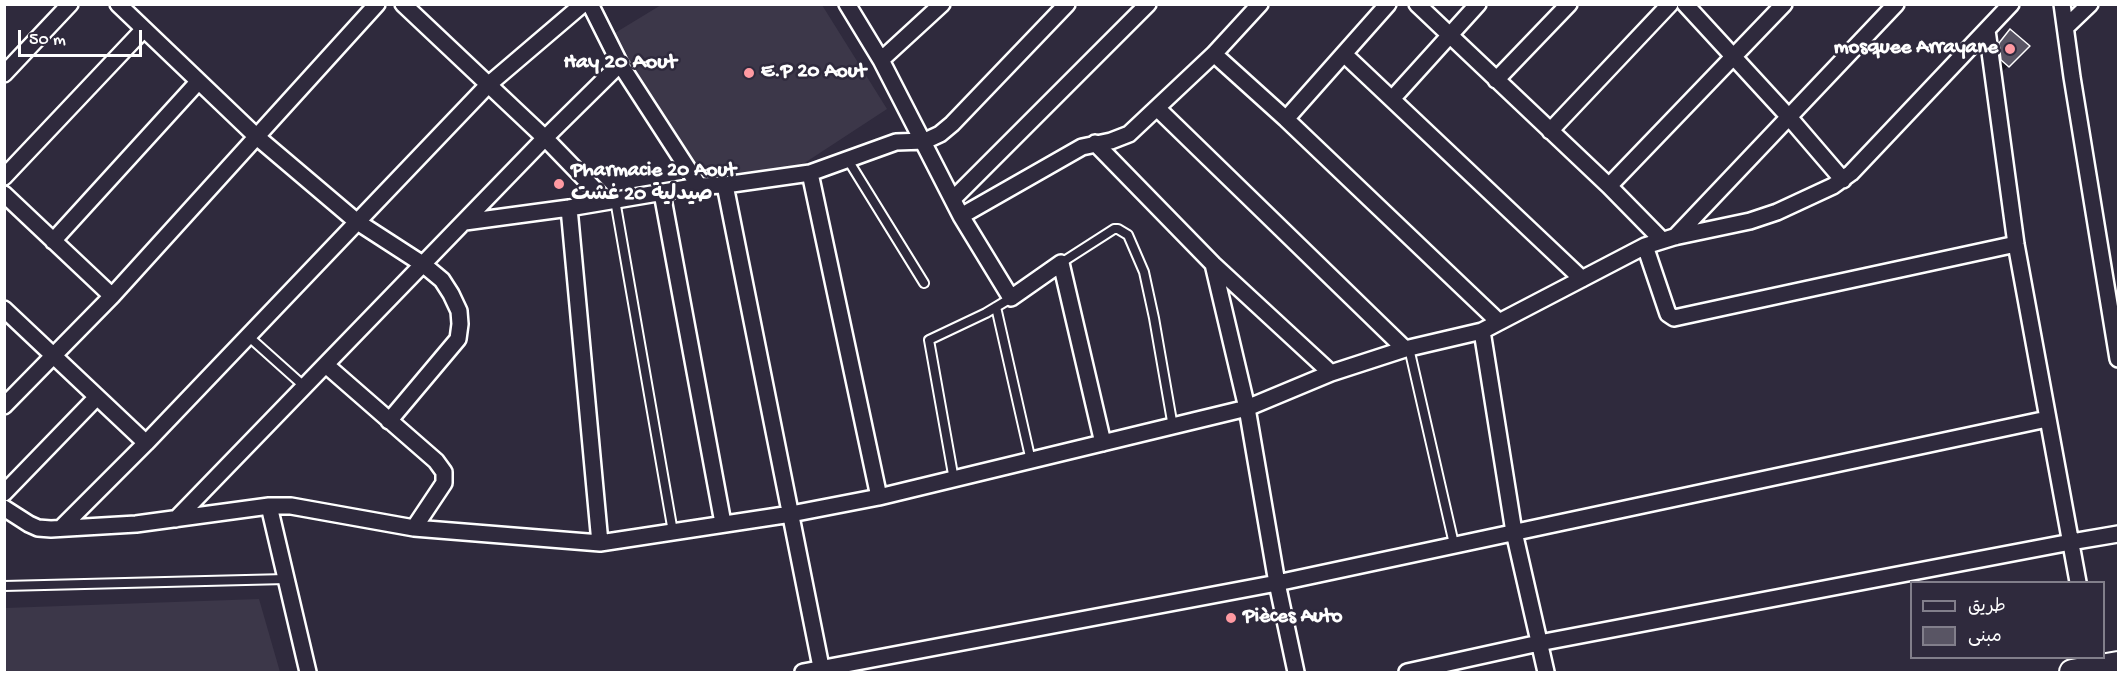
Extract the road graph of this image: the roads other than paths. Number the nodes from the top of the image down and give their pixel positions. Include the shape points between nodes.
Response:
1 (70, 4) edge
2 (117, 4) edge
3 (377, 4) edge
4 (403, 4) edge
5 (583, 4) edge
6 (590, 4) edge
7 (847, 4) edge
8 (942, 4) edge
9 (1067, 4) edge
10 (1148, 4) edge
11 (1260, 4) edge
12 (1388, 4) edge
13 (1417, 4) edge
14 (1478, 4) edge
15 (1569, 4) edge
16 (1670, 4) edge
17 (1685, 4) edge
18 (1784, 4) edge
19 (1896, 4) edge
20 (2011, 4) edge
21 (2062, 4) edge
22 (2090, 4) edge
23 (2066, 27) junction
24 (144, 29) junction
25 (1987, 30) junction
26 (1450, 35) junction
27 (1214, 54) junction
28 (1344, 54) junction
29 (1734, 58) junction
30 (881, 60) junction
31 (620, 64) junction
32 (4, 74) edge
33 (1496, 80) junction
34 (198, 82) junction
35 (488, 85) junction
36 (1392, 99) junction
37 (1157, 108) junction
38 (1788, 116) junction
39 (1286, 119) junction
40 (1550, 131) junction
41 (257, 137) junction
42 (545, 138) junction
43 (925, 141) junction
44 (1095, 143) junction
45 (848, 159) junction
46 (810, 173) junction
47 (4, 177) edge
48 (1843, 180) junction
49 (725, 185) junction
50 (699, 186) junction
51 (1609, 186) junction
52 (662, 193) junction
53 (4, 194) edge
54 (954, 198) junction
55 (610, 201) junction
56 (568, 208) junction
57 (961, 216) junction
58 (357, 221) junction
59 (465, 222) junction
60 (1668, 238) junction
61 (53, 241) junction
62 (2016, 244) junction
63 (1645, 246) junction
64 (1061, 263) junction
65 (1213, 264) junction
66 (424, 265) junction
67 (1582, 279) junction
68 (924, 283) dead end
69 (112, 296) junction
70 (1011, 298) junction
71 (996, 307) junction
72 (4, 309) edge
73 (1499, 322) junction
74 (1482, 331) junction
75 (248, 336) junction
76 (1407, 349) junction
77 (2118, 350) edge
78 (54, 356) junction
79 (326, 365) junction
80 (1331, 373) junction
81 (305, 387) junction
82 (97, 397) junction
83 (4, 406) edge
84 (1247, 408) junction
85 (2047, 419) junction
86 (390, 420) junction
87 (1173, 427) junction
88 (146, 443) junction
89 (1103, 443) junction
90 (1031, 461) junction
91 (954, 480) junction
92 (4, 493) edge
93 (879, 497) junction
94 (269, 506) junction
95 (4, 508) edge
96 (792, 514) junction
97 (176, 519) junction
98 (723, 523) junction
99 (61, 528) junction
100 (414, 528) junction
101 (673, 532) junction
102 (1514, 532) junction
103 (2118, 534) edge
104 (2071, 542) junction
105 (600, 543) junction
106 (1454, 544) junction
107 (286, 579) junction
108 (2078, 581) edge
109 (1277, 583) junction
110 (4, 586) edge
111 (1539, 643) junction
112 (2118, 664) edge
113 (2086, 666) edge
114 (822, 671) edge
115 (308, 672) edge
116 (803, 672) edge
117 (1296, 672) edge
118 (1407, 672) edge
119 (1546, 672) edge

1 - 32 street
2 - 24 street
3 - 41 street
4 - 35 street
5 - 35 street
6 - 31 street
7 - 30 street
8 - 30 street
9 - 43 street via 952,124
10 - 54 street
11 - 27 street
12 - 28 street
13 - 26 street
14 - 26 street
15 - 33 street
16 - 40 street
17 - 29 street
18 - 29 street
19 - 38 street
20 - 25 street
21 - 23 street
22 - 23 street
23 - 77 street
24 - 34 street
24 - 47 street
25 - 48 street
25 - 62 street
26 - 33 street
26 - 36 street
27 - 37 street
27 - 39 street
28 - 36 street
28 - 39 street
29 - 38 street
29 - 51 street
30 - 43 street
31 - 42 street
31 - 50 street
33 - 40 street
34 - 41 street
34 - 61 street
35 - 42 street
35 - 58 street
36 - 67 street
37 - 44 street via 1129,134
37 - 76 street
38 - 48 street
38 - 60 street
39 - 73 street
40 - 51 street
41 - 58 street
41 - 69 street
42 - 55 street
42 - 59 street
43 - 45 street via 896,142
43 - 54 street
44 - 57 street via 1071,152
44 - 65 street
45 - 46 street
45 - 68 lane
46 - 49 street
46 - 93 street
48 - 60 street via 1759,218
49 - 50 street
49 - 96 street
50 - 52 street
51 - 60 street
52 - 55 street
52 - 98 street
53 - 61 street
54 - 57 street
55 - 56 street
55 - 101 lane
56 - 59 street
56 - 105 street
57 - 70 street
58 - 66 street
58 - 75 street
59 - 66 street
60 - 63 street
61 - 69 street
62 - 63 street via 1674,318 1668,314
62 - 85 street
63 - 67 street
64 - 70 street
64 - 87 lane via 1114,229 1128,235 1143,272 1154,318
64 - 89 street
65 - 80 street
65 - 84 street
66 - 79 street
66 - 86 street via 442,280 459,311 458,339
67 - 73 street
69 - 78 street
70 - 71 lane
71 - 90 lane
71 - 91 lane via 930,340
72 - 78 street
73 - 74 street
74 - 76 street
74 - 102 street
75 - 81 lane
75 - 88 street
76 - 80 street
76 - 106 lane
78 - 82 street
78 - 83 street
79 - 81 street
79 - 86 street
80 - 84 street
81 - 97 street
82 - 88 street
82 - 92 street
84 - 87 street
84 - 109 street
85 - 102 street
85 - 104 street
86 - 100 street via 444,472 444,483
87 - 89 street
88 - 99 street
89 - 90 street
90 - 91 street
91 - 93 street
93 - 96 street
94 - 97 street
94 - 100 street via 291,506
94 - 107 street
95 - 99 street via 38,528
96 - 98 street
96 - 114 street
97 - 99 street
98 - 101 street
100 - 105 street
101 - 105 street
102 - 106 street
102 - 111 street
103 - 104 street
104 - 108 street
104 - 111 street
106 - 109 street
107 - 110 lane
107 - 115 street
109 - 114 street
109 - 117 street
111 - 118 street
111 - 119 street
112 - 113 main road
114 - 116 street

